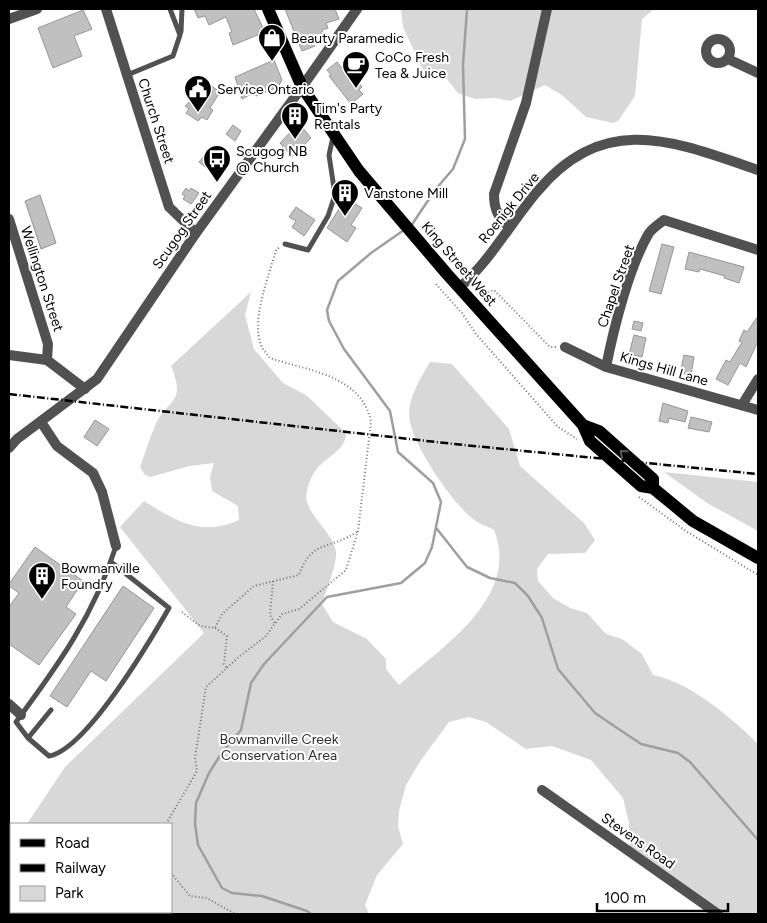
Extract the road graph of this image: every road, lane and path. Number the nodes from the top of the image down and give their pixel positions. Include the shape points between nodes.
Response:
1 (38, 9) edge
2 (106, 9) edge
3 (170, 9) edge
4 (182, 9) edge
5 (268, 9) edge
6 (357, 9) edge
7 (547, 9) edge
8 (9, 19) edge
9 (180, 35) junction
10 (728, 59) dead end
11 (758, 73) edge
12 (127, 75) junction
13 (302, 88) junction
14 (334, 135) junction
15 (758, 170) edge
16 (9, 219) edge
17 (510, 227) junction
18 (196, 233) junction
19 (285, 244) joint
20 (758, 250) edge
21 (460, 288) junction
22 (488, 292) dead end
23 (565, 347) joint
24 (9, 355) edge
25 (47, 360) junction
26 (606, 367) junction
27 (758, 379) edge
28 (85, 388) junction
29 (742, 405) junction
30 (758, 410) edge
31 (41, 422) junction
32 (9, 448) edge
33 (358, 531) junction
34 (116, 546) joint
35 (758, 558) edge
36 (111, 562) junction
37 (273, 581) junction
38 (182, 612) dead end
39 (275, 624) junction
40 (215, 628) junction
41 (227, 668) junction
42 (9, 704) edge
43 (50, 710) dead end
44 (21, 715) junction
45 (28, 738) junction
46 (542, 790) dead end
47 (167, 823) edge
48 (172, 874) edge
49 (235, 914) edge
50 (718, 914) edge

1 - 8 street
2 - 12 street, Church Street
3 - 9 lane
4 - 9 lane
5 - 13 main road, King Street West
6 - 13 street, Scugog Street
7 - 17 street via 526,103 494,194 498,216
9 - 12 lane via 174,56
10 - 11 street
12 - 18 street, Church Street via 169,207
13 - 14 main road, King Street West
13 - 18 street, Scugog Street
14 - 19 lane via 329,155 335,195 328,216 308,250
14 - 21 main road, King Street West via 359,171
15 - 17 street, Roenigk Drive via 680,144 647,140 615,142 585,149 570,160 537,191
16 - 25 street, Wellington Street via 48,344
17 - 21 street, Roenigk Drive
18 - 28 street, Scugog Street via 97,379
19 - 33 path via 276,250 260,308 258,331 261,346 270,358 331,376 360,397 369,408 372,422
20 - 26 street, Chapel Street via 664,220 650,231 636,262
21 - 35 main road, King Street West via 583,425 590,441 641,486 653,488 693,521
22 - 23 path via 494,290 550,347
23 - 26 street, Kings Hill Lane
24 - 25 street
25 - 28 street
26 - 29 street, Kings Hill Lane
27 - 29 street
28 - 31 street, Scugog Street
29 - 30 street, Kings Hill Lane
31 - 32 street, Scugog Street
31 - 34 street via 56,446 93,473 102,492
33 - 37 path via 345,540 316,549 304,560 298,575
33 - 39 path via 346,570 299,609 282,614
34 - 36 lane
36 - 44 lane via 104,585 76,637
36 - 45 lane via 169,608 145,650 103,709 66,750 49,756
37 - 39 path via 270,616
37 - 40 path via 254,586 222,614
38 - 40 path via 200,626
39 - 41 path via 266,636
40 - 41 path via 227,636 224,664
41 - 47 path via 206,688 195,758 197,771
42 - 44 street
43 - 45 lane
44 - 45 lane via 16,722
46 - 50 street, Stevens Road
48 - 49 path via 190,896 207,898

